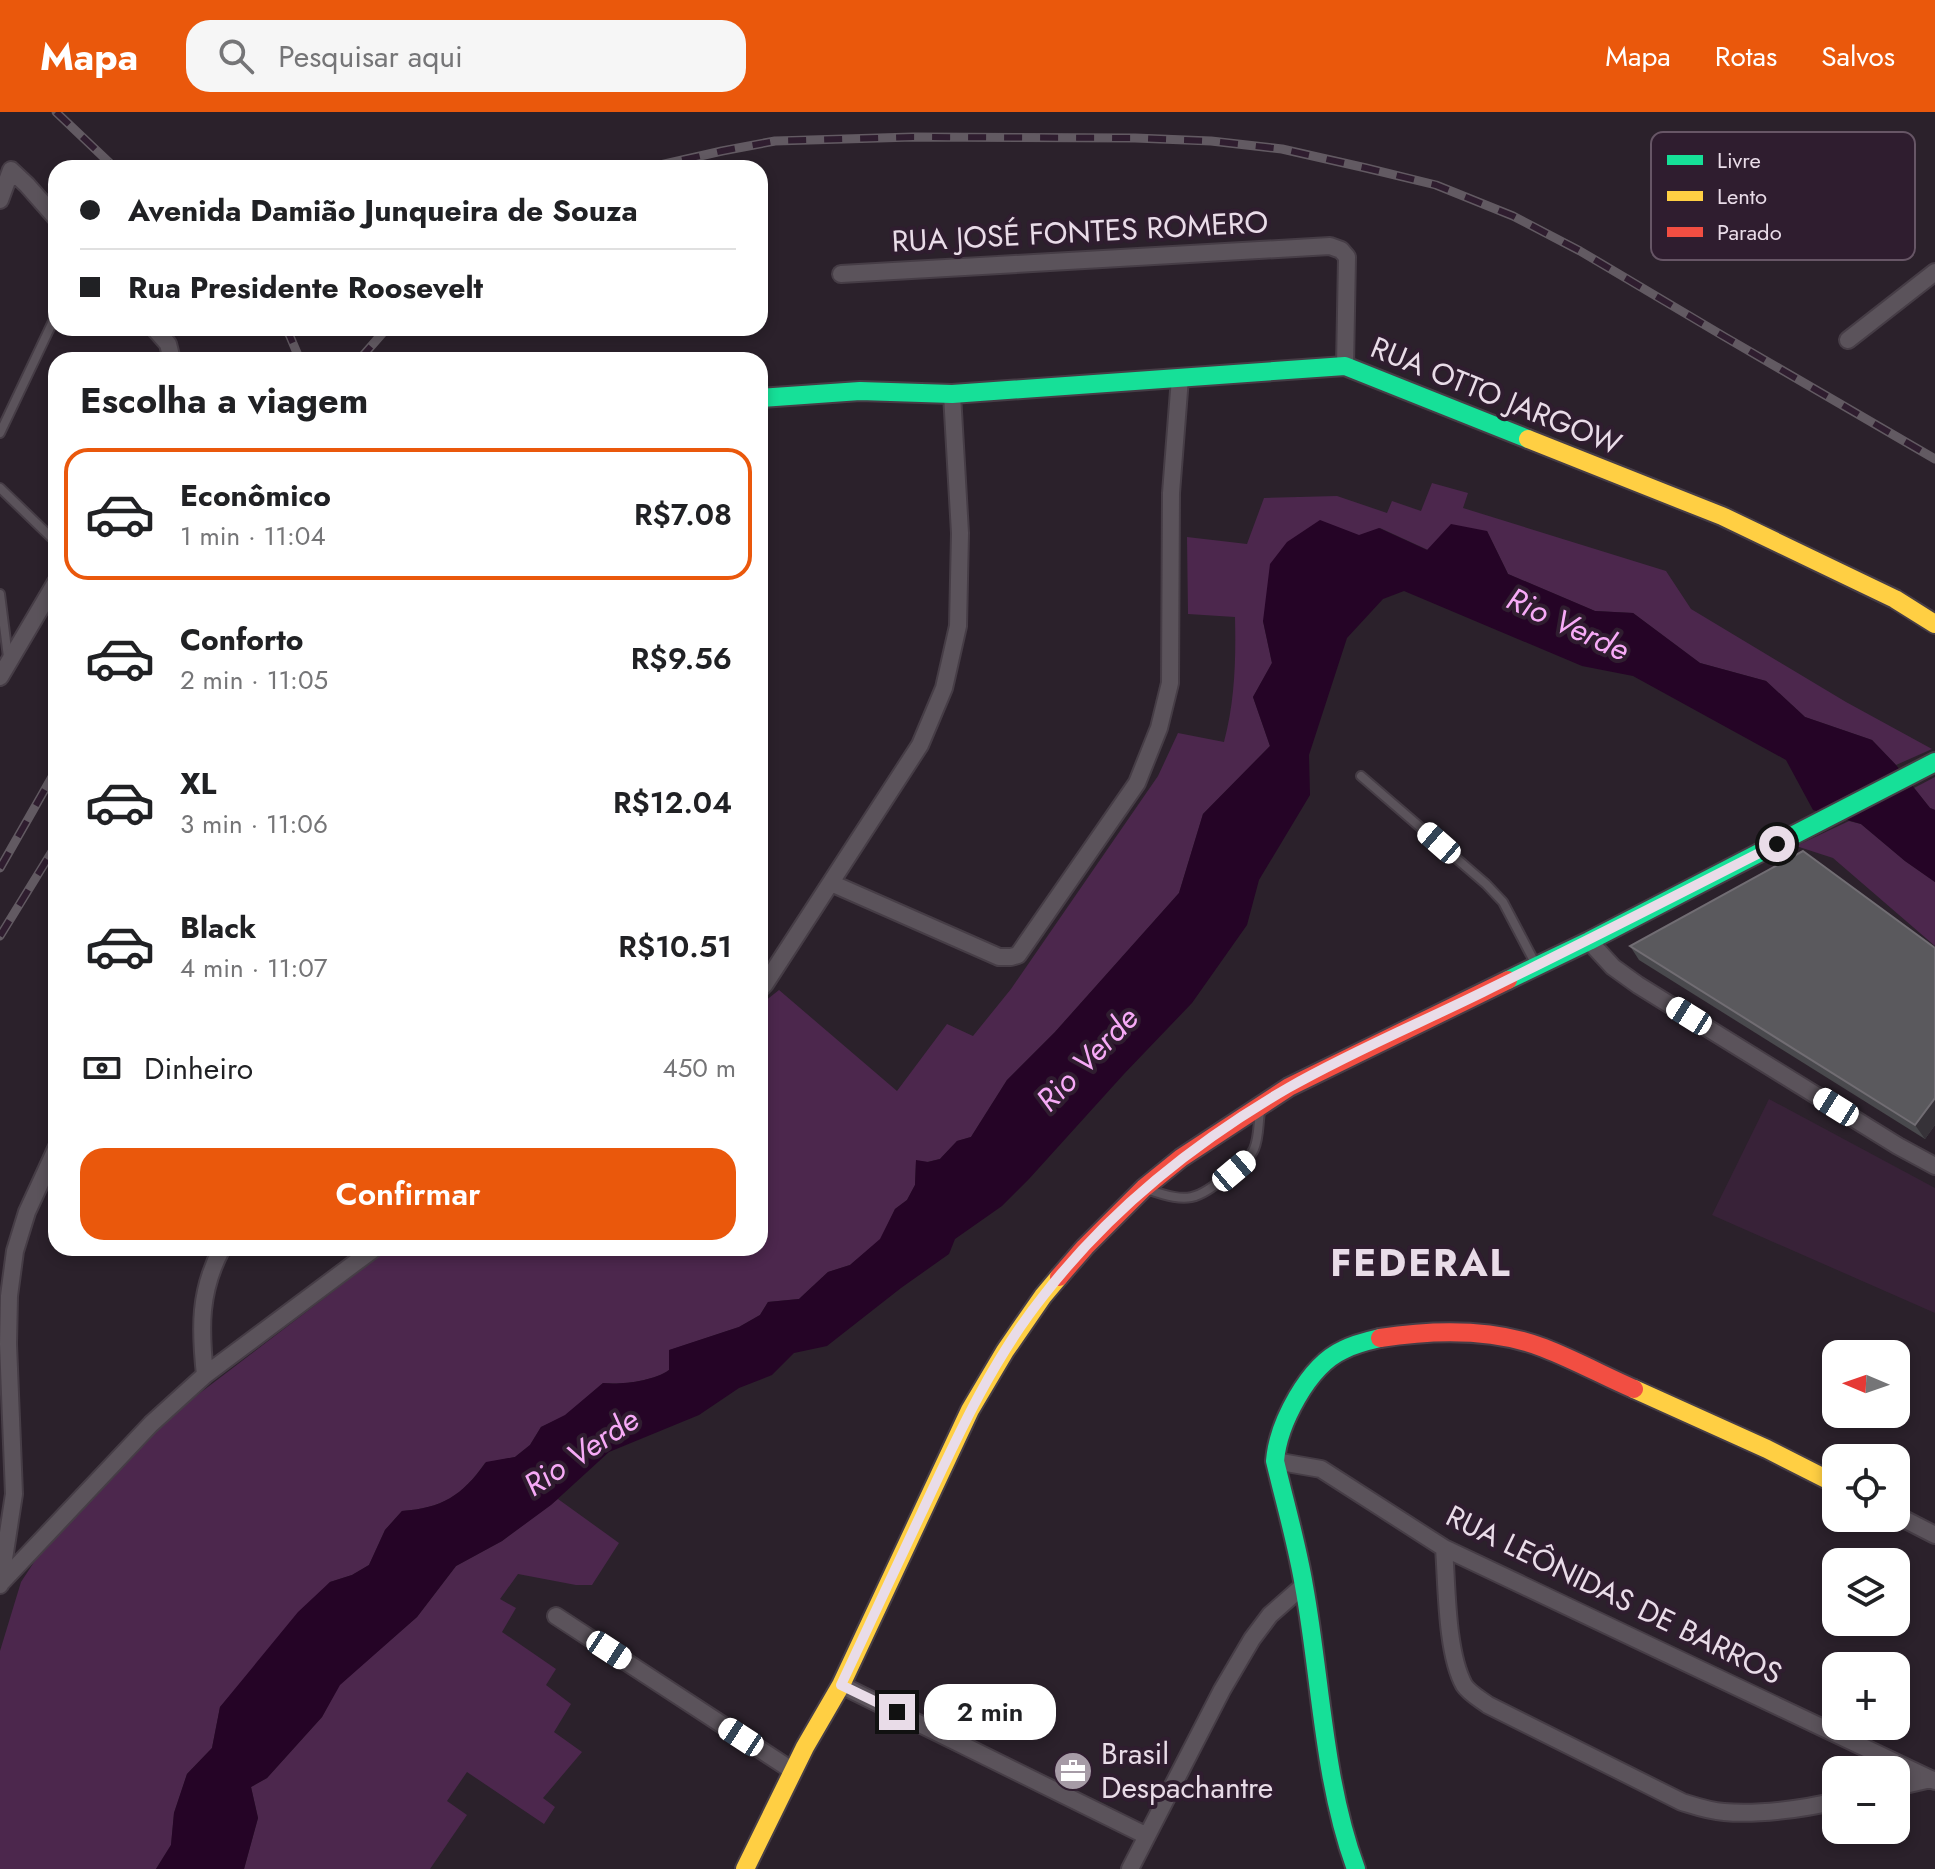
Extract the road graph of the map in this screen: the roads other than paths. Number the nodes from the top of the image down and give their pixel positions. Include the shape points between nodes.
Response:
1 (0, 200) edge
2 (48, 209) edge
3 (1326, 246) junction
4 (1353, 248) dead end
5 (1935, 272) edge
6 (841, 274) dead end
7 (48, 332) edge
8 (1848, 340) dead end
9 (1345, 366) junction
10 (1180, 378) junction
11 (952, 394) junction
12 (768, 397) edge
13 (0, 433) edge
14 (0, 488) edge
15 (48, 534) edge
16 (0, 594) edge
17 (48, 596) edge
18 (1935, 624) edge
19 (4, 671) edge
20 (1935, 762) edge
21 (1361, 776) dead end
22 (831, 883) junction
23 (1589, 941) junction
24 (1537, 966) junction
25 (768, 979) edge
26 (1261, 1105) junction
27 (48, 1166) edge
28 (1935, 1166) edge
29 (1144, 1188) junction
30 (218, 1256) edge
31 (364, 1256) edge
32 (205, 1375) junction
33 (1275, 1461) junction
34 (1822, 1477) edge
35 (1910, 1522) edge
36 (1935, 1535) edge
37 (1444, 1548) junction
38 (0, 1585) edge
39 (1304, 1585) junction
40 (556, 1616) dead end
41 (841, 1685) junction
42 (793, 1771) junction
43 (1933, 1780) edge
44 (1910, 1784) edge
45 (1822, 1803) edge
46 (1147, 1836) junction
47 (745, 1869) edge
48 (1130, 1869) edge
49 (1356, 1869) edge

1 - 2 street via 11,170
3 - 4 street, RUA JOSÉ FONTES ROMERO
3 - 6 street, RUA JOSÉ FONTES ROMERO
3 - 9 street via 1347,257
5 - 8 street
7 - 13 lane
9 - 10 street, RUA OTTO JARGOW
9 - 18 street, RUA OTTO JARGOW via 1722,516 1895,599
10 - 11 street, RUA OTTO JARGOW
10 - 22 street via 1171,493 1170,683 1137,783 1018,955 999,957
11 - 12 street, RUA OTTO JARGOW via 860,391
11 - 22 street via 960,533 958,626 944,688 920,745
14 - 15 lane
16 - 19 lane via 8,654
17 - 19 street
20 - 23 street
21 - 24 lane via 1503,902
22 - 25 street
23 - 24 street
23 - 28 street via 1625,976
24 - 26 street
26 - 29 street
26 - 29 lane via 1248,1159 1206,1193 1173,1198
27 - 38 street via 15,1251 9,1296 14,1494
29 - 41 street via 1051,1286 1005,1351 970,1410
30 - 32 street via 205,1291
31 - 32 street
32 - 38 street via 151,1424
33 - 34 street via 1283,1422 1329,1358 1377,1339 1460,1333 1543,1348
33 - 37 street, RUA LEÔNIDAS DE BARROS via 1321,1469
33 - 39 street
35 - 36 street
37 - 43 street, RUA LEÔNIDAS DE BARROS
37 - 45 street via 1458,1670 1465,1686 1488,1705 1702,1808 1757,1813
39 - 46 street via 1252,1639
39 - 49 street via 1337,1801
40 - 42 street
41 - 42 street
41 - 46 street
42 - 47 street
43 - 44 street
46 - 48 street

